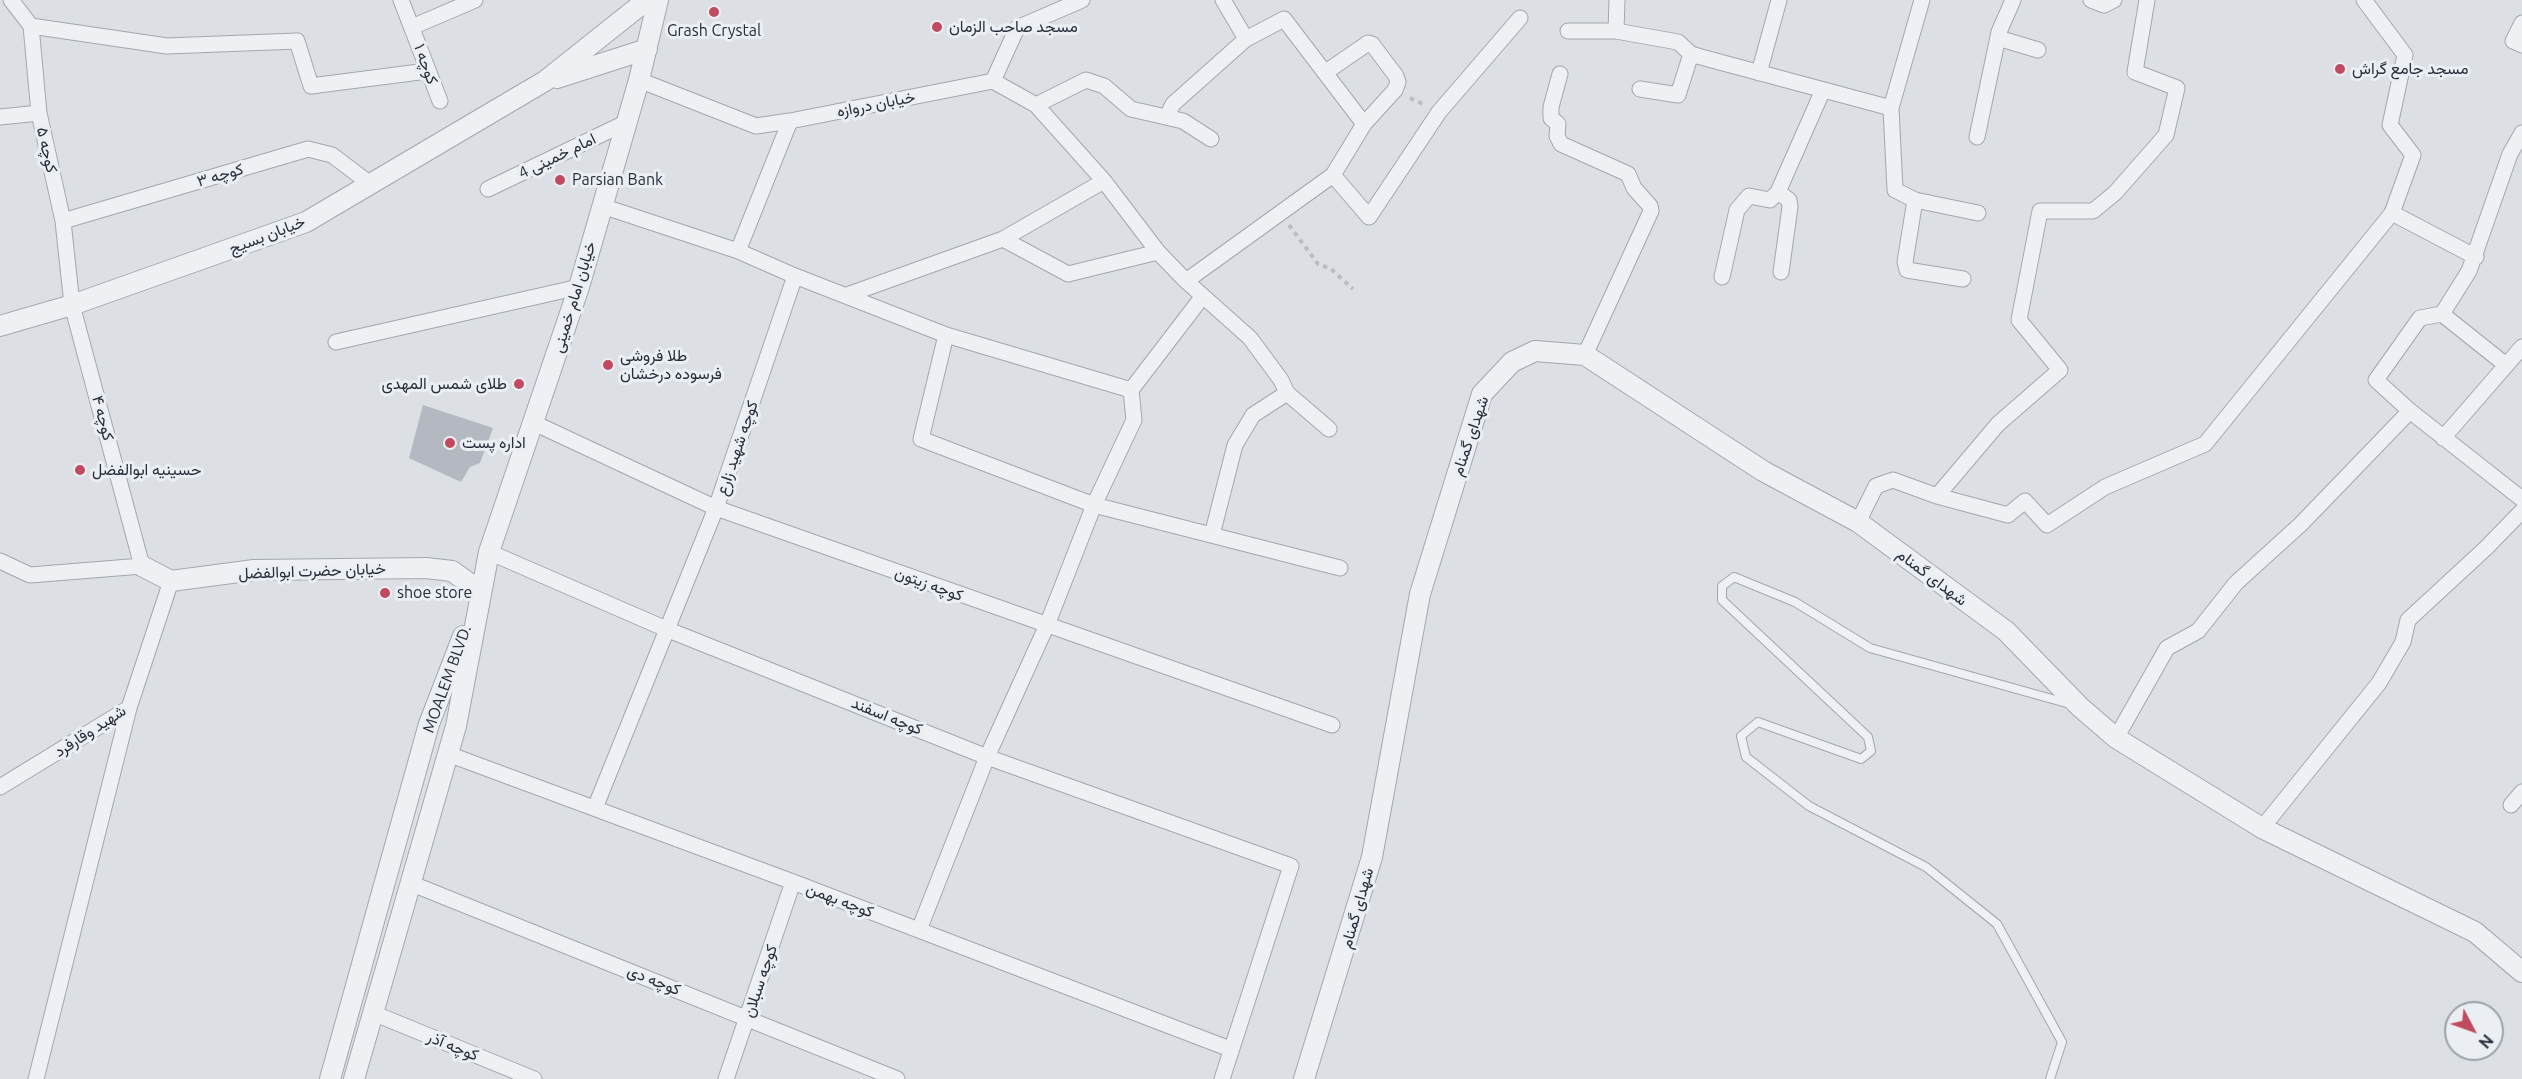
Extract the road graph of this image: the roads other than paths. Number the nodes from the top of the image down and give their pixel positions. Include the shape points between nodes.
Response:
1 (10, 0) edge
2 (401, 0) edge
3 (476, 0) edge
4 (647, 0) edge
5 (658, 0) edge
6 (1082, 0) edge
7 (1223, 0) edge
8 (1617, 0) edge
9 (1779, 0) edge
10 (1922, 0) edge
11 (2013, 0) edge
12 (2091, 0) edge
13 (2114, 0) edge
14 (2147, 0) edge
15 (2364, 0) edge
16 (1520, 18) dead end
17 (2522, 23) edge
18 (31, 26) junction
19 (412, 27) junction
20 (1568, 31) dead end
21 (1616, 31) junction
22 (1998, 38) junction
23 (1245, 39) junction
24 (2522, 45) edge
25 (646, 49) junction
26 (2038, 50) dead end
27 (1691, 54) junction
28 (427, 71) junction
29 (1326, 72) junction
30 (1759, 73) junction
31 (1560, 75) dead end
32 (639, 80) junction
33 (545, 81) junction
34 (993, 81) junction
35 (1640, 89) dead end
36 (1823, 90) junction
37 (440, 101) dead end
38 (1036, 105) junction
39 (1891, 108) junction
40 (39, 113) junction
41 (0, 117) edge
42 (1170, 117) junction
43 (790, 121) junction
44 (625, 123) junction
45 (1364, 124) junction
46 (2522, 133) edge
47 (1977, 137) dead end
48 (1211, 139) dead end
49 (1333, 175) junction
50 (1104, 182) junction
51 (369, 183) junction
52 (488, 189) dead end
53 (1779, 192) junction
54 (1915, 200) junction
55 (602, 206) junction
56 (1977, 213) dead end
57 (2392, 213) junction
58 (63, 221) junction
59 (1003, 239) junction
60 (738, 250) junction
61 (1158, 252) junction
62 (2476, 256) junction
63 (1781, 272) dead end
64 (795, 276) junction
65 (1722, 278) dead end
66 (1963, 279) dead end
67 (1186, 281) junction
68 (579, 287) junction
69 (847, 295) junction
70 (1203, 296) junction
71 (72, 305) junction
72 (2442, 315) junction
73 (0, 326) edge
74 (946, 335) junction
75 (336, 342) dead end
76 (2522, 346) edge
77 (1585, 355) junction
78 (2506, 365) junction
79 (1131, 390) junction
80 (1287, 393) junction
81 (2410, 411) junction
82 (534, 423) junction
83 (1329, 429) dead end
84 (2443, 438) junction
85 (1937, 496) junction
86 (2522, 499) edge
87 (1094, 505) junction
88 (716, 508) junction
89 (2522, 511) edge
90 (1858, 522) junction
91 (1212, 535) junction
92 (489, 552) junction
93 (0, 561) edge
94 (142, 566) junction
95 (1340, 568) dead end
96 (171, 581) junction
97 (480, 591) junction
98 (1047, 625) junction
99 (666, 628) junction
100 (2080, 707) junction
101 (129, 708) junction
102 (1332, 725) dead end
103 (2116, 738) junction
104 (448, 754) junction
105 (987, 756) junction
106 (0, 788) edge
107 (2522, 792) edge
108 (2511, 805) dead end
109 (596, 808) junction
110 (2262, 828) junction
111 (793, 882) junction
112 (410, 883) junction
113 (919, 930) junction
114 (2522, 972) edge
115 (373, 1013) junction
116 (748, 1017) junction
117 (1230, 1049) junction
118 (36, 1079) edge
119 (330, 1079) edge
120 (354, 1079) edge
121 (534, 1079) edge
122 (726, 1079) edge
123 (897, 1079) edge
124 (1222, 1079) edge
125 (1304, 1079) edge
126 (2050, 1079) edge

1 - 18 street
2 - 19 street, کوچه ۱
3 - 19 street
4 - 33 street, خیابان بسیج
5 - 25 street, خیابان امام خمینی
6 - 34 street via 1017,28
7 - 23 street
8 - 21 street
9 - 30 street
10 - 39 street
11 - 22 street
12 - 13 street via 2104,5
14 - 85 street via 2135,72 2177,88 2166,135 2115,193 2093,211 2040,211 2019,320 2060,370 1998,424
15 - 57 street via 2405,55 2390,125 2413,155
16 - 49 street via 1439,112 1369,217
17 - 24 street via 2513,41
18 - 28 street via 167,46 297,41 310,86
18 - 40 street, کوچه ۵
19 - 28 street, کوچه ۱
20 - 21 street
21 - 27 street via 1678,42
22 - 26 street
22 - 47 street
23 - 29 street via 1284,19
23 - 42 street via 1173,104
25 - 32 street, خیابان امام خمینی
25 - 33 street, خیابان بسیج
27 - 30 street
27 - 35 street via 1678,95
28 - 37 street, کوچه ۱
29 - 45 street
29 - 45 street via 1368,43 1396,76 1395,90
30 - 36 street
31 - 77 street via 1551,118 1558,124 1561,144 1628,174 1651,212
32 - 43 street, خیابان دروازه via 756,126
32 - 44 street, خیابان امام خمینی
33 - 51 street, خیابان بسیج
34 - 38 street
34 - 43 street, خیابان دروازه
36 - 39 street
36 - 53 street
38 - 42 street via 1086,80 1104,86 1131,109
38 - 50 street
39 - 54 street via 1895,190
40 - 41 street
40 - 58 street, کوچه ۵
42 - 48 street
43 - 60 street
44 - 52 street, امام خمینی 4
44 - 55 street, خیابان امام خمینی
45 - 49 street
46 - 62 street via 2510,154
49 - 67 street
50 - 59 street
50 - 61 street
51 - 58 street, کوچه ۳ via 332,155 308,149
51 - 71 street, خیابان بسیج via 306,222
53 - 63 street via 1789,200 1790,207
53 - 65 street via 1770,200 1749,196 1742,201
54 - 56 street
54 - 66 street via 1907,270
55 - 60 street
55 - 68 street, خیابان امام خمینی
57 - 62 street
57 - 85 street via 2205,444 2105,487 2047,525 2025,501 2008,515
58 - 71 street, کوچه ۵
59 - 61 street via 1068,274
59 - 69 street
60 - 64 street
61 - 67 street
62 - 72 street
64 - 69 street
64 - 88 street, کوچه شهید زارع
67 - 70 street
68 - 75 street
68 - 82 street, خیابان امام خمینی
69 - 74 street
70 - 79 street
70 - 80 street via 1250,338
71 - 73 street, خیابان بسیج
71 - 94 street, کوچه ۴
72 - 78 street
72 - 81 street via 2420,318 2376,380
74 - 79 street
74 - 87 street via 921,439
76 - 78 street
77 - 90 street, شهدای گمنام via 1763,471
77 - 125 street, شهدای گمنام via 1535,351 1512,362 1482,394 1420,594 1372,857
78 - 84 street
79 - 87 street via 1134,420
80 - 83 street
80 - 91 street via 1253,415 1235,445
81 - 84 street
81 - 103 street via 2301,524 2236,583 2198,631 2167,648
82 - 88 street, کوچه زیتون
82 - 92 street, خیابان امام خمینی
84 - 86 street
85 - 90 street via 1893,480 1876,486
87 - 91 street
87 - 98 street
88 - 98 street, کوچه زیتون
88 - 99 street, کوچه شهید زارع
89 - 110 street via 2408,620 2403,642 2379,683
90 - 100 street, شهدای گمنام via 2006,632
91 - 95 street
92 - 97 street, خیابان امام خمینی
92 - 99 street, کوچه اسفند
93 - 94 street via 30,575
94 - 96 street
96 - 97 street, خیابان حضرت ابوالفضل via 254,570 426,568 452,571
96 - 101 street, شهید وقارفرد
97 - 104 street, MOALEM BLVD.
97 - 119 street, MOALEM BLVD. via 429,724
98 - 102 street, کوچه زیتون
98 - 105 street
99 - 105 street, کوچه اسفند
99 - 109 street, کوچه شهید زارع
100 - 103 street, شهدای گمنام
100 - 126 lane via 1870,648 1795,602 1734,577 1722,586 1722,600 1868,737 1870,751 1861,759 1758,722 1741,736 1746,757 1809,806 1926,867 1997,924 2062,1042
101 - 106 street, شهید وقارفرد
101 - 118 street
103 - 110 street, شهدای گمنام
104 - 109 street, کوچه بهمن
104 - 112 street, MOALEM BLVD.
105 - 113 street
105 - 117 street, کوچه اسفند via 1291,866
107 - 108 street
109 - 111 street, کوچه بهمن
110 - 114 street, شهدای گمنام via 2475,932
111 - 113 street, کوچه بهمن
111 - 116 street, کوچه سبلان
112 - 115 street, MOALEM BLVD.
112 - 116 street, کوچه دی
113 - 117 street, کوچه بهمن
115 - 120 street, MOALEM BLVD.
115 - 121 street, کوچه آذر
116 - 122 street, کوچه سبلان
116 - 123 street, کوچه دی
117 - 124 street

